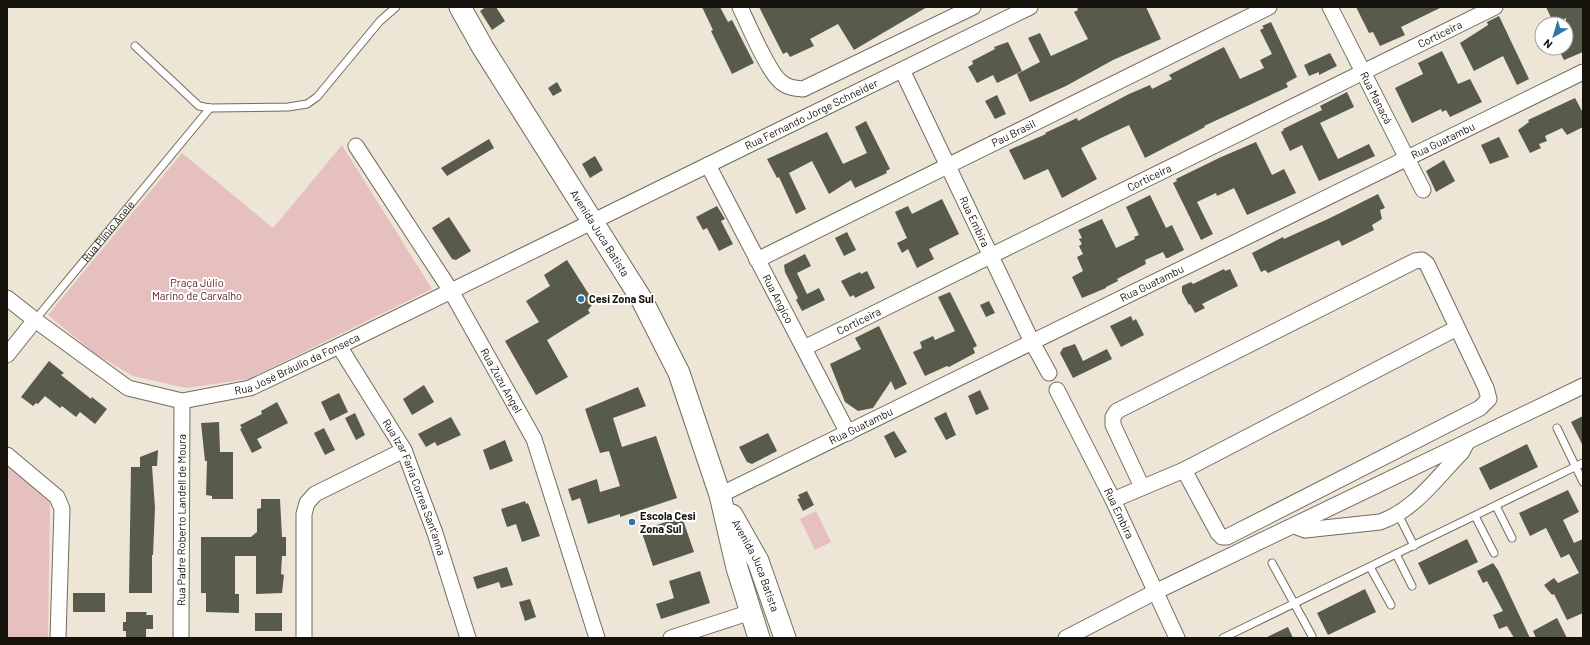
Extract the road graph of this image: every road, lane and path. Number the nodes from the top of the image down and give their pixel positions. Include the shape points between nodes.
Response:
1 (396, 7) edge
2 (460, 7) edge
3 (740, 7) edge
4 (973, 7) edge
5 (1030, 7) edge
6 (1269, 7) edge
7 (1330, 7) edge
8 (1494, 7) edge
9 (134, 46) dead end
10 (902, 70) junction
11 (1363, 72) junction
12 (1583, 72) edge
13 (210, 108) junction
14 (356, 146) dead end
15 (1407, 158) junction
16 (708, 165) junction
17 (948, 166) junction
18 (1423, 190) dead end
19 (593, 221) junction
20 (991, 256) junction
21 (757, 260) junction
22 (451, 291) junction
23 (7, 298) edge
24 (35, 320) junction
25 (1457, 328) junction
26 (1032, 342) junction
27 (339, 346) junction
28 (804, 348) junction
29 (7, 355) edge
30 (1049, 372) dead end
31 (1583, 386) edge
32 (1057, 390) dead end
33 (182, 401) junction
34 (1558, 428) dead end
35 (848, 433) junction
36 (1467, 442) junction
37 (404, 450) junction
38 (7, 455) edge
39 (1583, 463) edge
40 (1576, 467) junction
41 (1184, 470) junction
42 (1583, 482) edge
43 (1142, 487) junction
44 (720, 495) junction
45 (1113, 500) junction
46 (1496, 506) junction
47 (1398, 514) junction
48 (1475, 516) junction
49 (1294, 526) junction
50 (1512, 538) dead end
51 (1414, 546) junction
52 (1494, 553) dead end
53 (1396, 554) junction
54 (758, 561) junction
55 (1272, 563) dead end
56 (1370, 567) junction
57 (737, 568) junction
58 (1412, 586) dead end
59 (1155, 592) junction
60 (1294, 604) junction
61 (1391, 605) dead end
62 (751, 612) junction
63 (1312, 636) dead end
64 (58, 638) edge
65 (181, 638) edge
66 (304, 638) edge
67 (468, 638) edge
68 (597, 638) edge
69 (671, 638) edge
70 (759, 638) edge
71 (785, 638) edge
72 (1066, 638) edge
73 (1177, 638) edge
74 (1223, 638) edge

1 - 13 lane via 380,21 317,97 307,104 288,107
2 - 19 main road, Avenida Juca Batista via 483,48
3 - 4 street via 780,81 791,88 803,89
5 - 10 street, Rua Fernando Jorge Schneider
6 - 17 street, Pau Brasil
7 - 11 street, Rua Manacá
8 - 11 street, Corticeira
9 - 13 lane via 199,106
10 - 16 street, Rua Fernando Jorge Schneider
10 - 17 street, Rua Embira
11 - 15 street, Rua Manacá
11 - 20 street, Corticeira
12 - 15 street, Rua Guatambu
13 - 24 lane, Rua Plínio Anele
14 - 22 street, Rua Zuzu Angel
15 - 18 street, Rua Manacá
15 - 26 street, Rua Guatambu
16 - 19 street, Rua Fernando Jorge Schneider
16 - 21 street, Rua Angico
17 - 20 street, Rua Embira
17 - 21 street, Pau Brasil
19 - 22 street, Rua José Bráulio da Fonseca
19 - 44 main road, Avenida Juca Batista via 642,300 679,373
20 - 26 street, Rua Embira
20 - 28 street, Corticeira
21 - 28 street, Rua Angico
22 - 27 street, Rua José Bráulio da Fonseca
22 - 68 street, Rua Zuzu Angel via 534,440
23 - 24 street, Rua José Bráulio da Fonseca
24 - 29 street, Rua Plínio Anele
24 - 33 street, Rua José Bráulio da Fonseca via 128,388
25 - 41 street
25 - 41 street via 1486,388 1489,399 1480,408 1227,538 1218,533
25 - 43 street via 1427,264 1422,260 1408,264 1118,411 1113,417 1113,425
26 - 30 street, Rua Embira
26 - 35 street, Rua Guatambu
27 - 33 street, Rua José Bráulio da Fonseca via 250,388
27 - 37 street, Rua Izar Faria Correa Sant'anna
28 - 35 street, Rua Angico
31 - 36 street
32 - 45 street, Rua Embira
33 - 65 street, Rua Padre Roberto Landell de Moura
34 - 40 lane
35 - 44 street, Rua Guatambu
36 - 47 street via 1462,452 1413,503
36 - 49 street
37 - 66 street via 315,494 307,503 304,514
37 - 67 street, Rua Izar Faria Correa Sant'anna via 435,533
38 - 64 street via 57,497 62,509
39 - 40 lane
40 - 42 lane
40 - 46 lane
41 - 43 street
43 - 45 street
44 - 54 main road, Avenida Juca Batista
44 - 57 main road, Avenida Juca Batista
45 - 59 street, Rua Embira
46 - 48 lane
46 - 50 lane
47 - 49 street via 1380,522 1305,530
47 - 51 lane
48 - 51 lane
48 - 52 lane
49 - 59 street
51 - 53 lane
53 - 56 lane
53 - 58 lane
54 - 57 main road via 753,556 743,556 738,560
54 - 71 main road, Avenida Juca Batista
55 - 60 lane
56 - 60 lane
56 - 61 lane
57 - 62 main road, Avenida Juca Batista
59 - 72 street
59 - 73 street, Rua Embira
60 - 63 lane
60 - 74 lane
62 - 69 street
62 - 70 main road, Avenida Juca Batista

